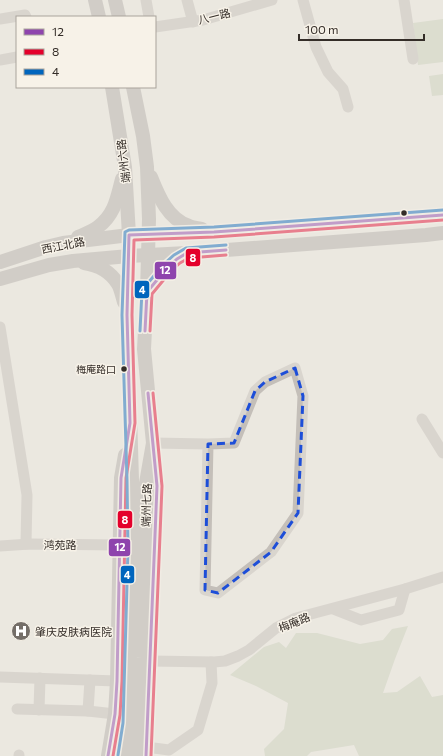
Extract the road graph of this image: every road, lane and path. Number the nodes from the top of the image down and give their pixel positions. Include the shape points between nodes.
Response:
1 (95, 0) edge
2 (116, 0) edge
3 (146, 0) edge
4 (187, 0) edge
5 (272, 0) edge
6 (303, 0) edge
7 (404, 0) edge
8 (99, 16) edge
9 (119, 16) edge
10 (149, 16) edge
11 (16, 17) edge
12 (0, 19) edge
13 (193, 22) junction
14 (156, 27) edge
15 (16, 57) edge
16 (0, 60) edge
17 (413, 60) dead end
18 (112, 88) edge
19 (134, 88) edge
20 (348, 107) dead end
21 (142, 131) junction
22 (120, 135) junction
23 (125, 167) junction
24 (147, 167) junction
25 (443, 215) edge
26 (244, 230) junction
27 (214, 232) junction
28 (443, 233) edge
29 (148, 234) junction
30 (129, 235) junction
31 (63, 243) junction
32 (46, 247) junction
33 (244, 249) junction
34 (187, 253) junction
35 (147, 255) junction
36 (129, 256) junction
37 (73, 261) junction
38 (0, 262) edge
39 (49, 265) junction
40 (0, 279) edge
41 (147, 292) junction
42 (127, 315) junction
43 (0, 327) edge
44 (5, 390) edge
45 (422, 419) dead end
46 (130, 423) junction
47 (153, 443) junction
48 (208, 444) junction
49 (443, 453) edge
50 (26, 544) junction
51 (120, 545) junction
52 (0, 546) edge
53 (443, 577) edge
54 (405, 589) junction
55 (333, 609) junction
56 (150, 661) junction
57 (211, 662) junction
58 (0, 677) edge
59 (40, 678) junction
60 (90, 680) junction
61 (118, 681) junction
62 (16, 709) dead end
63 (39, 710) junction
64 (88, 711) junction
65 (115, 714) junction
66 (146, 752) edge
67 (108, 756) edge
68 (123, 756) edge
69 (134, 756) edge

1 - 8 main road
2 - 9 main road
3 - 10 street
4 - 13 street
5 - 13 street, 八一路
6 - 20 street via 316,47 328,72 343,89
7 - 17 street
11 - 12 street
13 - 14 street, 八一路
15 - 16 street
18 - 22 main road, 端州六路
19 - 21 main road
21 - 22 main road via 129,139
21 - 24 main road
22 - 23 main road, 端州六路
23 - 30 main road, 端州六路
23 - 31 main road via 113,211 108,218 98,227
24 - 27 main road via 164,206 180,222
24 - 29 main road, 端州七路
25 - 26 main road, 西江北路
26 - 27 main road, 西江北路
26 - 33 main road via 240,239
27 - 29 main road, 西江北路
28 - 33 main road, 西江北路
29 - 30 main road, 西江北路
29 - 35 main road, 端州七路
30 - 31 main road, 西江北路
30 - 36 main road, 端州七路
31 - 32 main road, 西江北路
32 - 38 main road, 西江北路
32 - 39 main road
33 - 34 main road, 西江北路
34 - 35 main road, 西江北路
34 - 41 main road via 167,268
35 - 36 main road, 西江北路
35 - 41 main road, 端州七路
36 - 37 main road, 西江北路
36 - 42 main road, 端州七路
37 - 39 main road, 西江北路
37 - 42 main road via 101,267 109,273 118,284
39 - 40 main road, 西江北路
41 - 47 main road, 端州七路 via 144,349
42 - 46 main road, 端州七路
43 - 44 street
44 - 50 street via 27,495
45 - 49 street
46 - 51 main road via 122,478
46 - 68 main road, 端州七路 via 133,549 128,723
47 - 48 street
47 - 56 main road via 157,486
47 - 69 main road, 端州七路 via 146,483 142,658
48 - 48 street via 234,443 255,392 265,382 294,368 303,396 298,513 271,552 218,593 205,590
50 - 51 street, 鸿苑路
50 - 52 street, 鸿苑路
51 - 61 main road
53 - 54 street, 梅庵路
54 - 55 street, 梅庵路
54 - 55 street via 399,610 361,620
55 - 57 street, 梅庵路 via 296,618 276,628 249,650 225,661
56 - 57 street, 梅庵路
56 - 66 main road
57 - 66 street via 212,683 198,730 168,750
58 - 59 street
59 - 60 street
59 - 63 street
60 - 61 street
60 - 64 street
61 - 65 main road
62 - 63 street
63 - 64 street
64 - 65 street
65 - 67 main road

